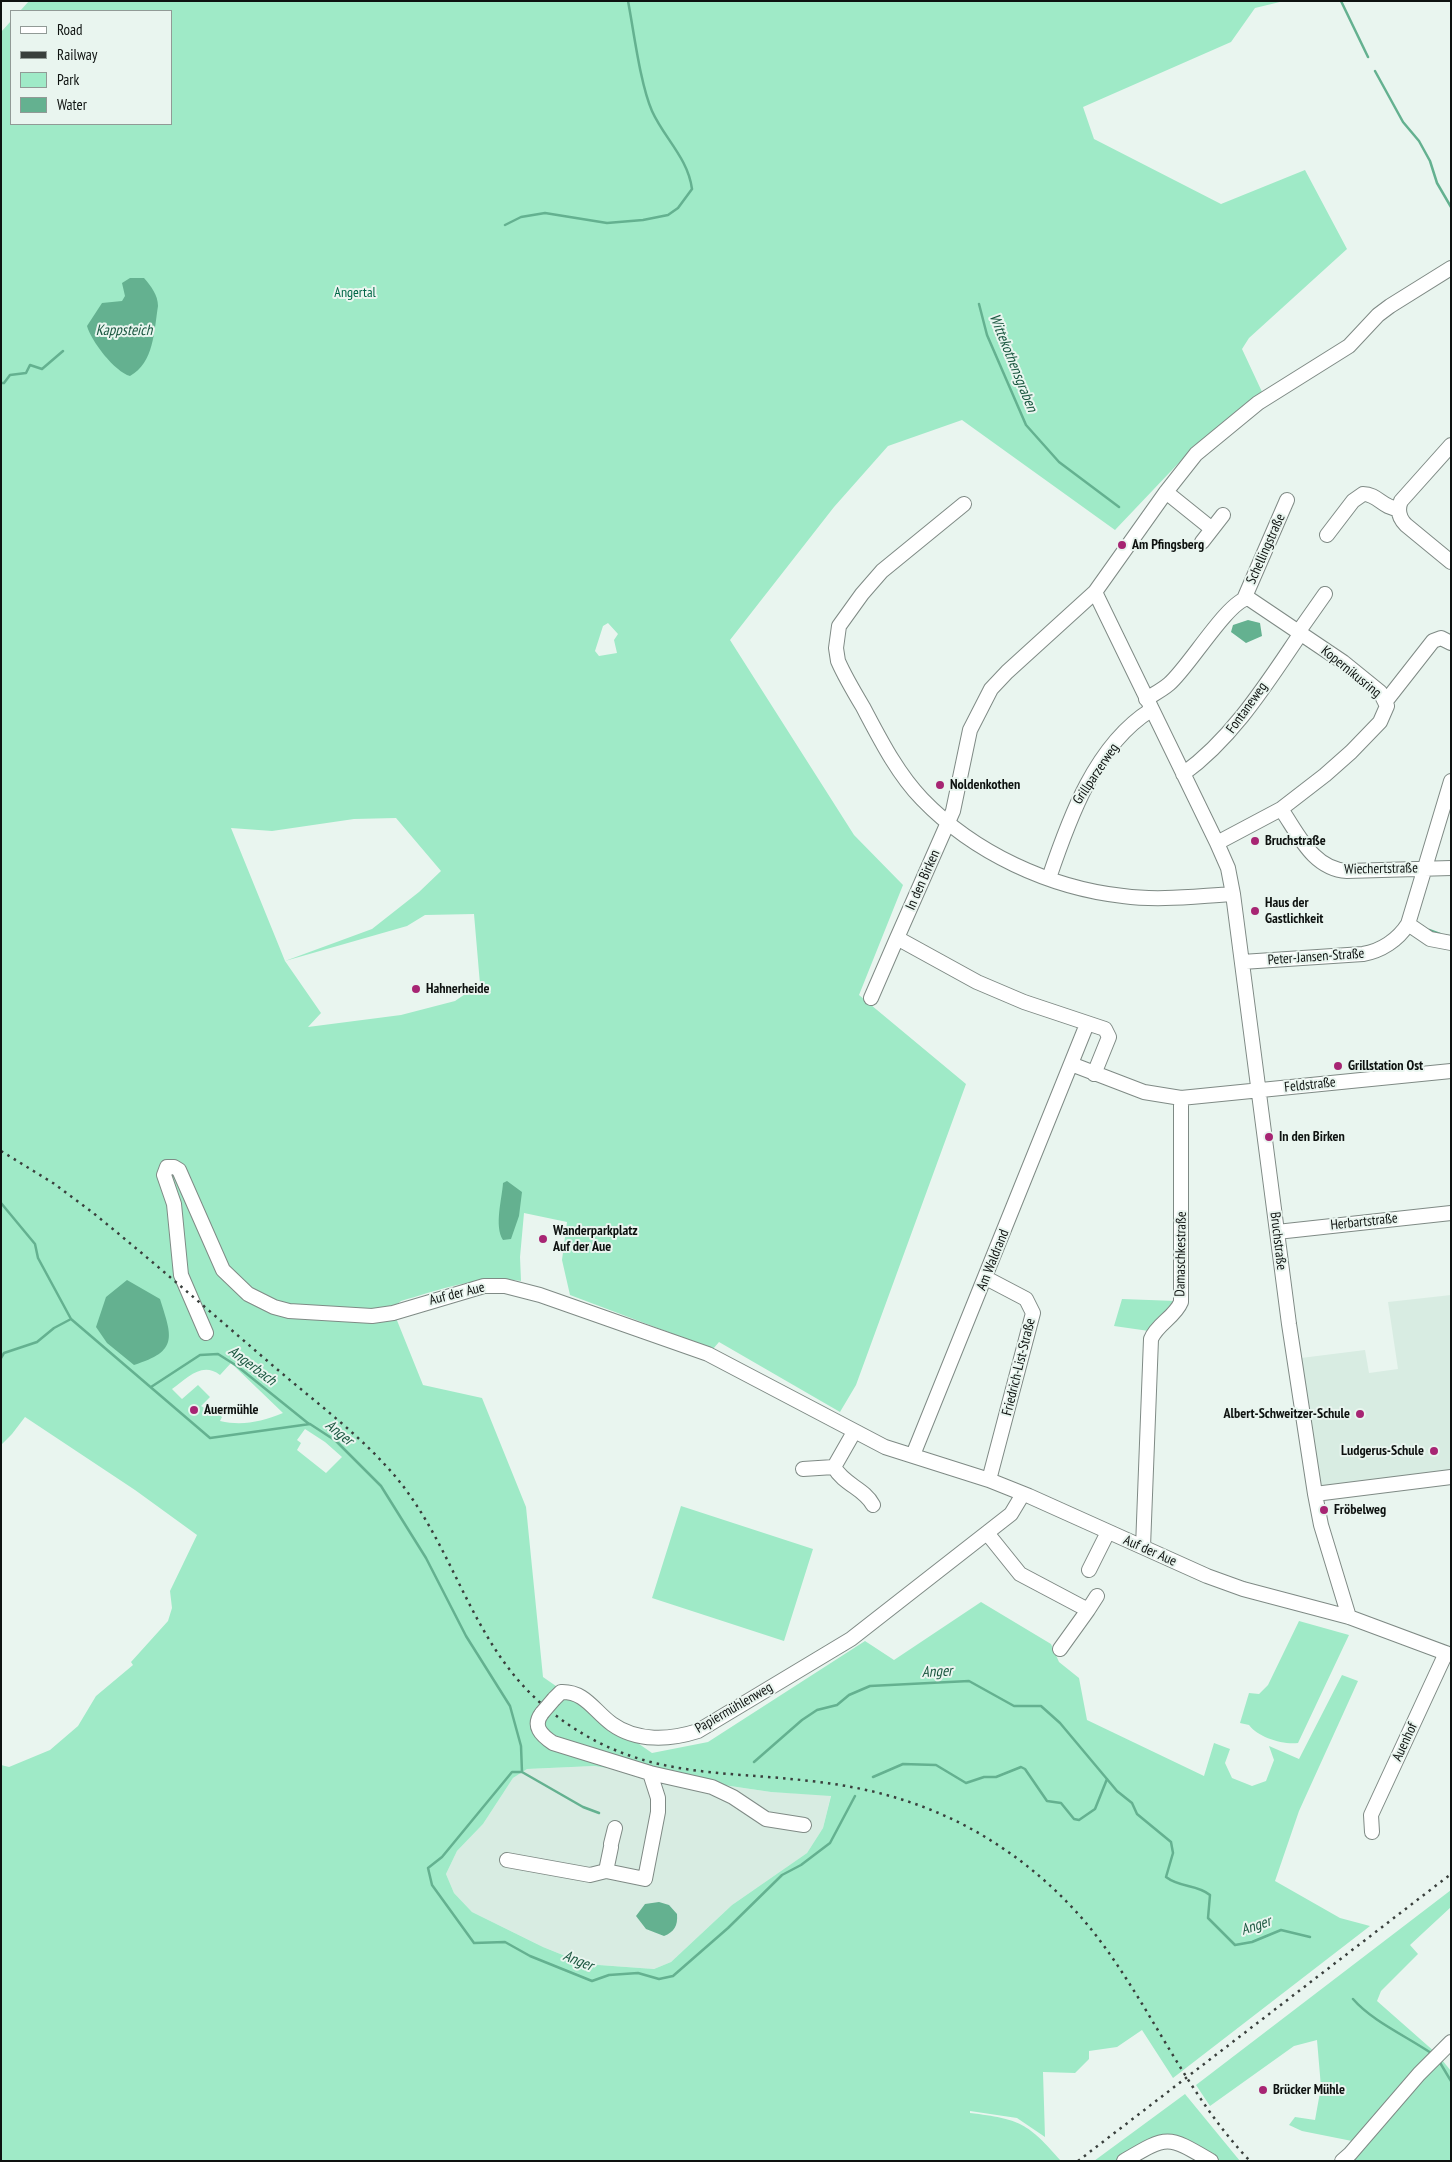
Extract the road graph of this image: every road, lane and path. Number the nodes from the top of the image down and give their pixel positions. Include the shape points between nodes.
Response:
1 (1451, 268) edge
2 (1451, 445) edge
3 (1166, 492) junction
4 (1287, 500) dead end
5 (964, 504) dead end
6 (1399, 509) junction
7 (1223, 515) dead end
8 (1212, 530) junction
9 (1327, 534) dead end
10 (1202, 542) dead end
11 (1451, 562) edge
12 (1095, 592) junction
13 (1325, 594) dead end
14 (1244, 599) junction
15 (1300, 632) junction
16 (1451, 642) edge
17 (1386, 701) junction
18 (1148, 704) junction
19 (1183, 774) junction
20 (1451, 781) edge
21 (1282, 809) junction
22 (949, 822) junction
23 (1217, 842) junction
24 (1426, 868) junction
25 (1451, 868) edge
26 (1049, 878) junction
27 (1233, 894) junction
28 (1408, 924) junction
29 (897, 938) junction
30 (1451, 943) edge
31 (1242, 962) junction
32 (871, 998) dead end
33 (1087, 1024) junction
34 (1071, 1064) junction
35 (1451, 1071) edge
36 (1094, 1074) junction
37 (1258, 1090) junction
38 (1182, 1098) junction
39 (1451, 1213) edge
40 (1278, 1232) junction
41 (986, 1278) junction
42 (206, 1333) dead end
43 (854, 1432) junction
44 (913, 1456) junction
45 (834, 1467) junction
46 (803, 1469) dead end
47 (1451, 1477) edge
48 (990, 1480) junction
49 (1023, 1494) junction
50 (1315, 1494) junction
51 (874, 1505) dead end
52 (1108, 1532) junction
53 (987, 1534) junction
54 (1143, 1547) junction
55 (1089, 1570) dead end
56 (1097, 1596) dead end
57 (1088, 1610) junction
58 (1349, 1616) junction
59 (1060, 1649) dead end
60 (1448, 1654) edge
61 (650, 1773) junction
62 (804, 1825) dead end
63 (615, 1828) dead end
64 (1372, 1832) dead end
65 (507, 1860) dead end
66 (606, 1871) junction
67 (1451, 2035) edge
68 (1450, 2042) edge
69 (1124, 2161) edge
70 (1211, 2161) edge
71 (1342, 2161) edge

1 - 3 street via 1390,306 1349,346 1258,403 1196,454
2 - 6 street via 1401,501
3 - 8 street
3 - 12 street
4 - 14 street, Schellingstraße
5 - 22 street via 872,581 839,626 836,648 843,672 900,772 922,799
6 - 9 street via 1389,509 1372,496 1363,494 1353,501
6 - 11 street via 1406,525
7 - 8 street
8 - 10 street
12 - 18 street, Bruchstraße
12 - 22 street via 1006,672 991,690 970,730
13 - 15 street, Fontaneweg
14 - 15 street, Kopernikusring via 1253,600
14 - 18 street via 1225,616 1196,656
15 - 17 street, Kopernikusring via 1343,662 1380,692
15 - 19 street, Fontaneweg via 1222,742
16 - 17 street via 1442,638 1433,640
17 - 21 street, Kopernikusring via 1386,711 1380,722 1351,752
18 - 19 street, Bruchstraße
18 - 26 street, Grillparzerweg via 1089,780 1070,816
19 - 23 street, Bruchstraße
20 - 24 street, Peter-Jansen-Straße
21 - 23 street, Kopernikusring
21 - 24 street, Wiechertstraße via 1317,860 1332,869
22 - 26 street via 990,852
22 - 29 street, In den Birken
23 - 27 street, Bruchstraße via 1228,868
24 - 25 street, Wiechertstraße
24 - 28 street, Peter-Jansen-Straße
26 - 27 street via 1086,890 1122,896 1177,899
27 - 31 street, Bruchstraße
28 - 30 street via 1430,939
28 - 31 street, Peter-Jansen-Straße via 1397,938 1372,953
29 - 32 street, In den Birken
29 - 33 street via 977,982
31 - 37 street, Bruchstraße
33 - 34 street
33 - 36 street via 1105,1028 1108,1033
34 - 36 street
34 - 41 street, Am Waldrand
35 - 37 street, Feldstraße
36 - 38 street via 1144,1092
37 - 38 street
37 - 40 street, Bruchstraße
38 - 54 street, Damaschkestraße via 1181,1302 1151,1339
39 - 40 street, Herbartstraße
40 - 50 street, Bruchstraße
41 - 44 street, Am Waldrand
41 - 48 street, Friedrich-List-Straße via 1026,1300 1033,1313
42 - 43 street, Auf der Aue via 181,1275 174,1204 164,1175 165,1168 170,1166 179,1170 223,1270 243,1290 274,1308 372,1316 393,1313 484,1286 505,1286 540,1295 708,1354
43 - 44 street, Auf der Aue
43 - 45 street
44 - 48 street, Auf der Aue
45 - 46 street
45 - 51 street via 840,1477 869,1497
47 - 50 street
48 - 49 street, Auf der Aue
49 - 52 street, Auf der Aue
49 - 53 street, Papiermühlenweg via 1015,1509
50 - 58 street, Bruchstraße via 1321,1525
52 - 54 street, Auf der Aue
52 - 55 street
53 - 57 street via 1015,1570
53 - 61 street, Papiermühlenweg, bridge via 851,1638 698,1731 673,1738 630,1733 613,1724 582,1696 572,1692 561,1692 537,1722 543,1737 553,1743
54 - 58 street, Auf der Aue via 1243,1589
56 - 57 street
57 - 59 street
58 - 60 street, Auf der Aue
60 - 64 street, Auenhof via 1371,1815
61 - 62 street, Papiermühlenweg via 712,1787 766,1819
61 - 66 street via 658,1798 658,1812 645,1879
63 - 66 street
65 - 66 street via 590,1875
67 - 68 street
68 - 71 street
69 - 70 street via 1169,2140

